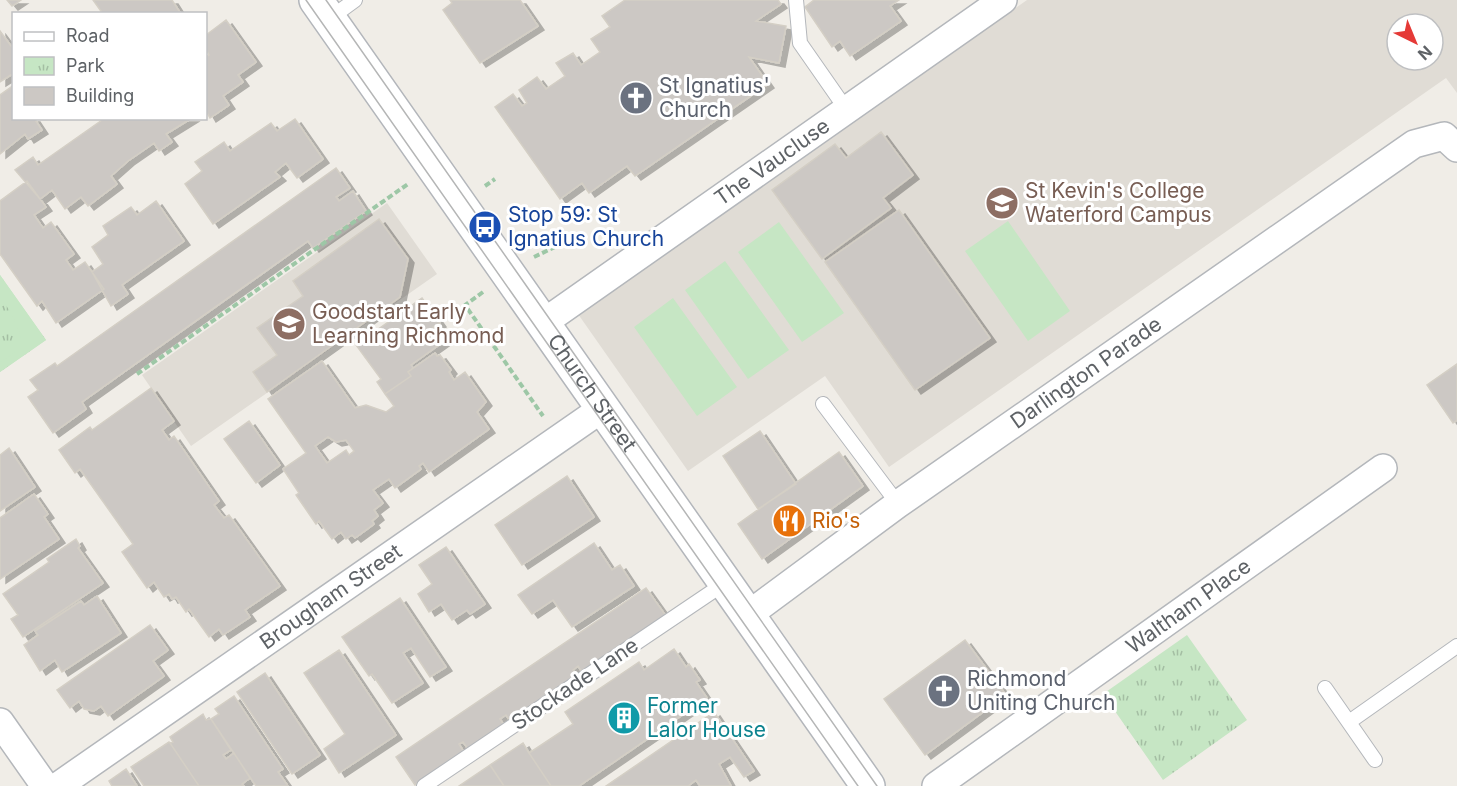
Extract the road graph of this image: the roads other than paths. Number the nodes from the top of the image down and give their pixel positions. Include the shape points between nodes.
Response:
1 (795, 0) edge
2 (1003, 0) edge
3 (333, 6) edge
4 (846, 109) junction
5 (1457, 148) edge
6 (543, 323) junction
7 (823, 404) dead end
8 (603, 408) junction
9 (1383, 468) dead end
10 (898, 504) junction
11 (725, 583) junction
12 (748, 615) junction
13 (1457, 646) edge
14 (1325, 688) dead end
15 (0, 722) edge
16 (1348, 722) junction
17 (1375, 760) dead end
18 (45, 786) edge
19 (58, 786) edge
20 (424, 786) edge
21 (868, 786) edge
22 (936, 786) edge

1 - 4 lane via 800,43
2 - 4 street, The Vaucluse
3 - 6 main road, Church Street via 433,167
4 - 6 street, The Vaucluse
5 - 10 street, Darlington Parade via 1444,136 1413,144
6 - 8 main road, Church Street
7 - 10 lane
8 - 11 main road, Church Street
8 - 19 street, Brougham Street
9 - 22 street, Waltham Place
10 - 12 street, Darlington Parade
11 - 12 main road, Church Street
11 - 20 lane, Stockade Lane
12 - 21 main road, Church Street
13 - 16 lane
14 - 16 lane
15 - 18 street
16 - 17 lane

